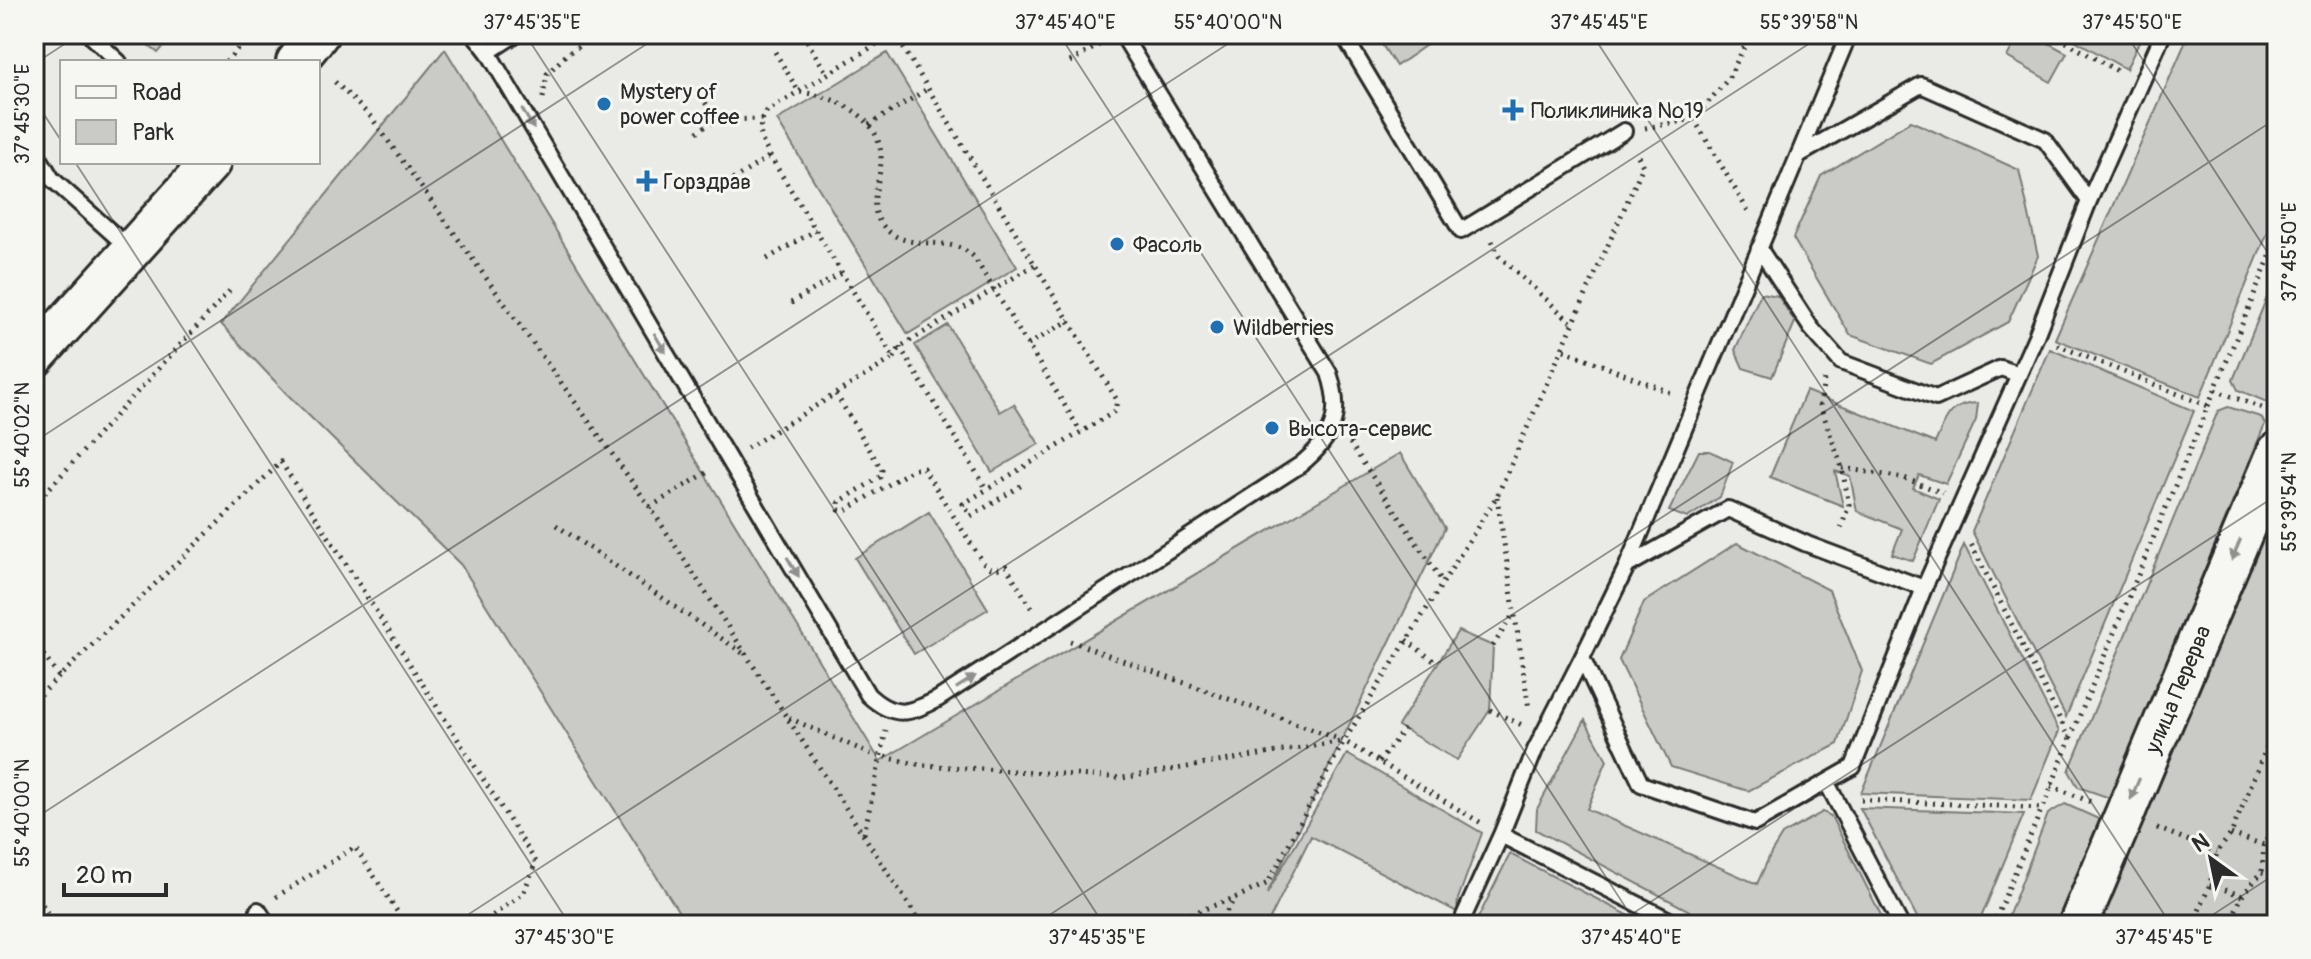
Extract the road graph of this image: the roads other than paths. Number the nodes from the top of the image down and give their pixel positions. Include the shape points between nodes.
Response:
1 (89, 34) edge
2 (319, 34) edge
3 (474, 34) edge
4 (516, 34) edge
5 (1122, 34) edge
6 (1343, 34) edge
7 (1849, 34) edge
8 (2163, 34) edge
9 (488, 52) junction
10 (117, 60) edge
11 (298, 60) edge
12 (1624, 131) road end
13 (34, 149) edge
14 (1799, 155) junction
15 (209, 164) edge
16 (2089, 201) junction
17 (1762, 243) junction
18 (131, 250) junction
19 (34, 358) edge
20 (2017, 374) junction
21 (2277, 452) edge
22 (1627, 566) junction
23 (1924, 588) junction
24 (1582, 658) junction
25 (1827, 783) junction
26 (1501, 835) junction
27 (258, 910) road end
28 (1464, 916) dead end
29 (268, 925) edge
30 (1679, 925) edge
31 (1901, 925) edge
32 (2078, 925) edge

1 - 10 lane
2 - 11 street
3 - 9 lane
4 - 9 lane
9 -> 5 lane via 868,695 890,710 914,712 1300,465 1329,436 1336,393 1329,373
6 - 12 lane via 1461,231
7 - 14 lane
8 - 16 lane
13 - 18 lane via 52,179
14 - 16 lane via 1921,85 2045,140
14 - 17 lane
15 - 18 street
16 - 20 lane
17 - 20 lane via 1811,328 1841,362 1936,398 2001,368
17 - 22 lane
18 - 19 street
20 - 23 lane
21 -> 32 street, улица Перерва
22 - 23 lane via 1728,509
22 - 24 lane
23 - 25 lane via 1853,767
24 - 25 lane via 1641,784 1755,823
24 - 26 lane via 1535,750
25 - 31 lane
26 - 28 lane
26 - 30 lane
27 - 29 lane

